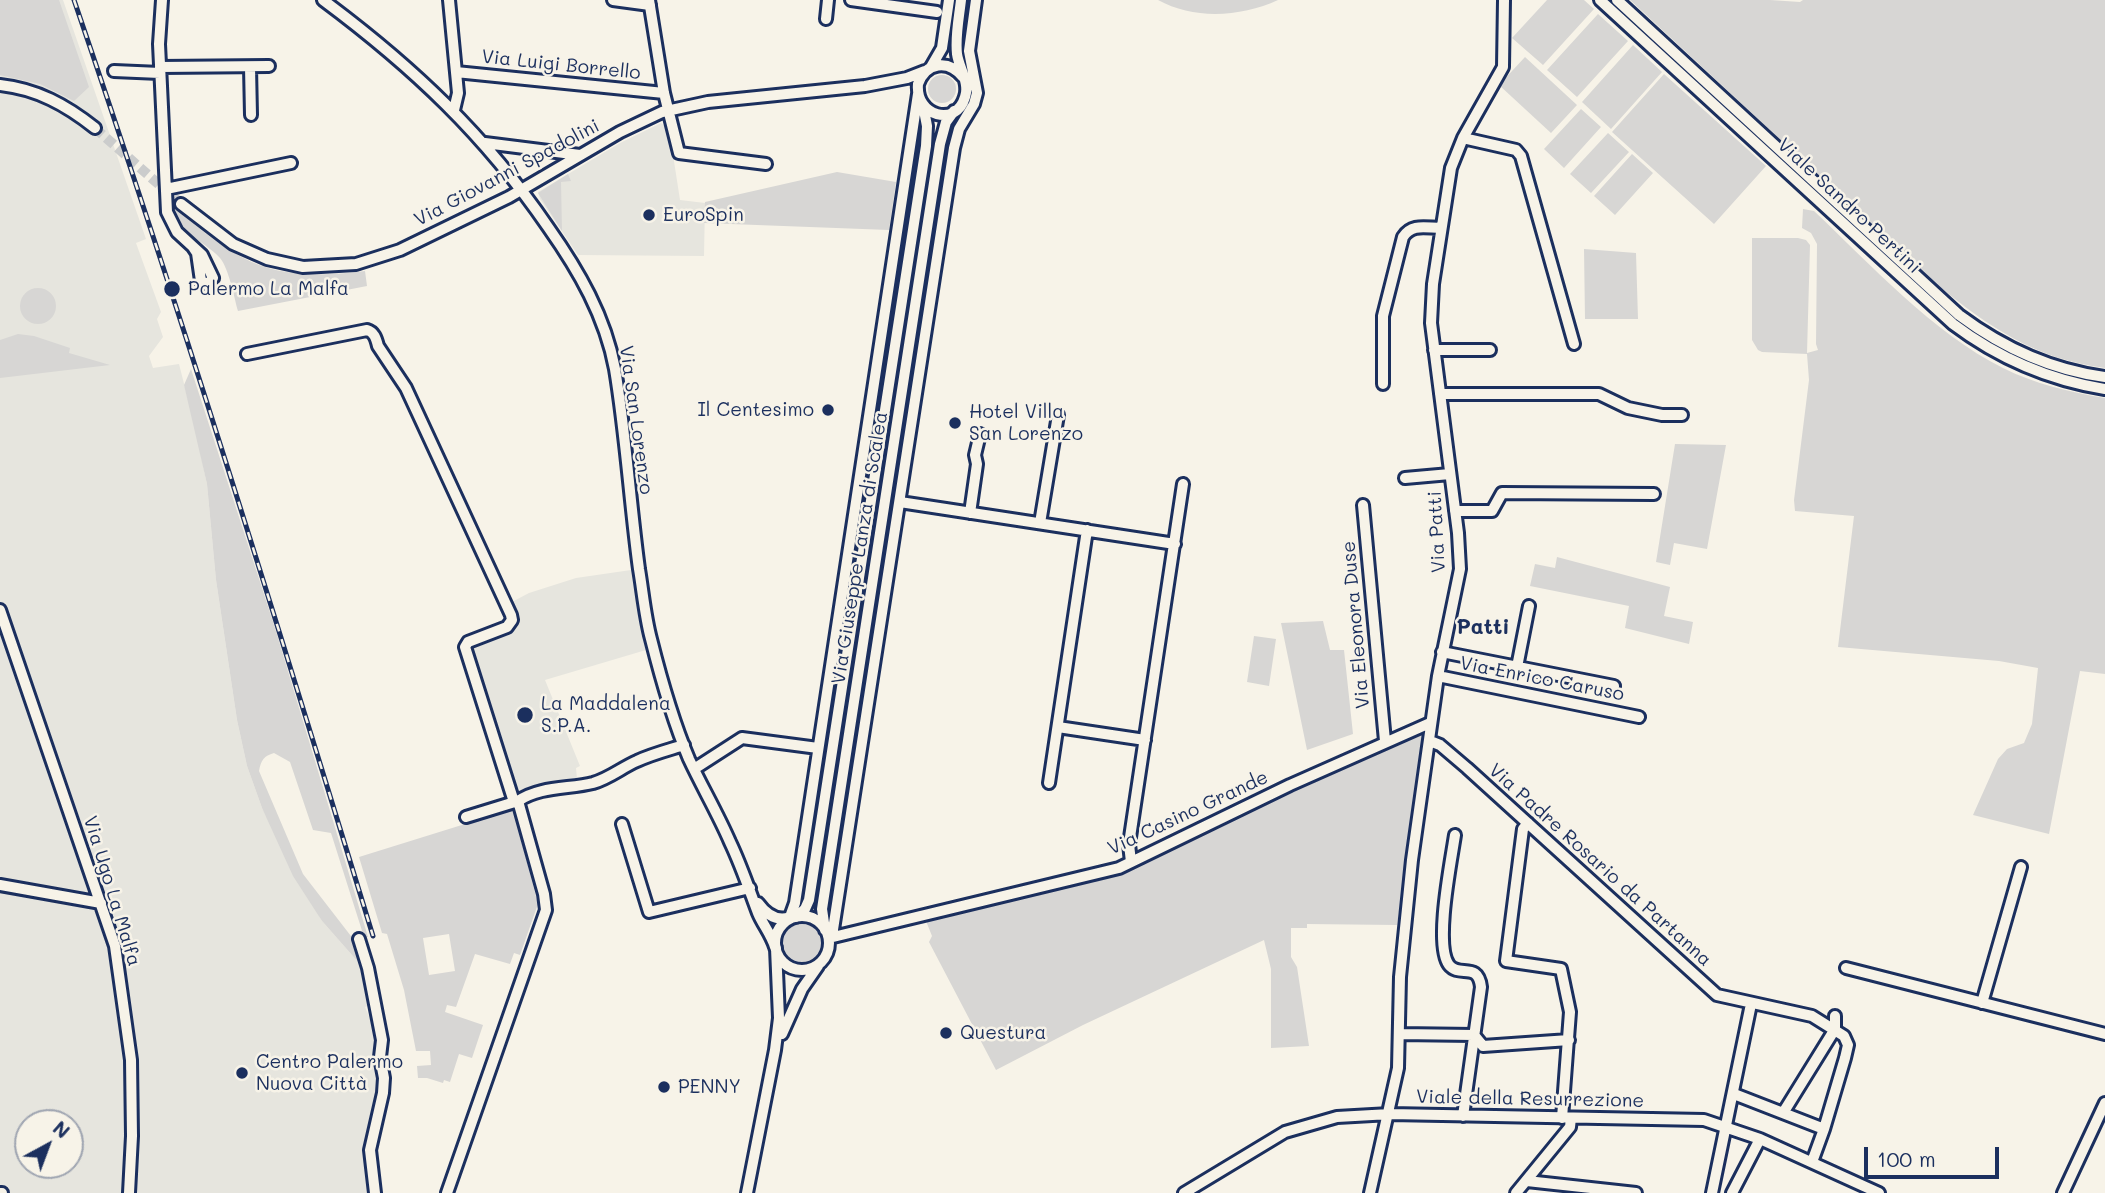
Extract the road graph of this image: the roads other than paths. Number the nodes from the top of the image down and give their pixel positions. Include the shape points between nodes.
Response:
1 (162, 0) edge
2 (323, 0) edge
3 (449, 0) edge
4 (613, 0) edge
5 (828, 0) edge
6 (851, 0) edge
7 (934, 0) edge
8 (949, 0) edge
9 (961, 0) edge
10 (976, 0) edge
11 (1504, 0) edge
12 (1600, 0) edge
13 (1617, 0) edge
14 (649, 2) edge
15 (937, 12) junction
16 (826, 19) dead end
17 (944, 36) junction
18 (269, 66) dead end
19 (250, 67) junction
20 (928, 69) junction
21 (160, 70) junction
22 (114, 71) dead end
23 (456, 72) junction
24 (963, 77) junction
25 (0, 85) edge
26 (865, 86) junction
27 (664, 93) junction
28 (919, 99) junction
29 (454, 110) junction
30 (668, 111) junction
31 (954, 111) junction
32 (251, 115) dead end
33 (95, 128) tunnel mouth
34 (1463, 138) junction
35 (485, 143) junction
36 (580, 155) junction
37 (292, 163) dead end
38 (766, 164) dead end
39 (936, 171) junction
40 (166, 189) junction
41 (522, 189) junction
42 (181, 204) tunnel mouth
43 (901, 215) junction
44 (942, 228) junction
45 (1441, 229) junction
46 (193, 247) dead end
47 (908, 262) junction
48 (1574, 344) dead end
49 (1434, 350) junction
50 (1490, 351) dead end
51 (247, 354) dead end
52 (2105, 377) edge
53 (1383, 384) dead end
54 (2105, 389) edge
55 (1440, 394) junction
56 (1058, 415) dead end
57 (1682, 415) dead end
58 (980, 434) dead end
59 (1450, 474) junction
60 (1405, 478) dead end
61 (1183, 484) dead end
62 (1654, 494) dead end
63 (900, 502) junction
64 (1363, 505) dead end
65 (1455, 511) junction
66 (970, 513) junction
67 (1040, 523) junction
68 (1087, 530) junction
69 (1175, 544) junction
70 (1529, 606) dead end
71 (0, 610) edge
72 (1442, 652) junction
73 (1517, 667) junction
74 (1438, 676) junction
75 (1614, 686) dead end
76 (1639, 717) dead end
77 (1430, 723) junction
78 (1058, 727) junction
79 (1145, 740) junction
80 (1385, 741) junction
81 (1430, 741) junction
82 (684, 745) junction
83 (818, 748) junction
84 (694, 769) junction
85 (1049, 783) dead end
86 (516, 801) junction
87 (466, 817) dead end
88 (622, 824) dead end
89 (1528, 824) junction
90 (1455, 835) dead end
91 (1131, 862) junction
92 (2021, 867) dead end
93 (0, 885) edge
94 (750, 889) junction
95 (101, 903) junction
96 (792, 917) junction
97 (829, 935) junction
98 (359, 939) dead end
99 (776, 948) junction
100 (820, 964) junction
101 (1846, 968) dead end
102 (1982, 1003) junction
103 (1751, 1004) junction
104 (1835, 1016) dead end
105 (1835, 1029) junction
106 (1399, 1034) junction
107 (2105, 1034) edge
108 (1474, 1035) junction
109 (1569, 1041) junction
110 (775, 1050) junction
111 (1734, 1094) junction
112 (2105, 1103) edge
113 (1783, 1113) junction
114 (1390, 1114) junction
115 (1464, 1116) junction
116 (1567, 1118) junction
117 (1725, 1126) junction
118 (1824, 1129) junction
119 (1760, 1139) junction
120 (1812, 1162) junction
121 (1527, 1181) junction
122 (129, 1193) edge
123 (375, 1193) edge
124 (447, 1193) edge
125 (747, 1193) edge
126 (1184, 1193) edge
127 (1370, 1193) edge
128 (1516, 1193) edge
129 (1636, 1193) edge
130 (1712, 1193) edge
131 (1732, 1193) edge
132 (1879, 1193) edge
133 (2063, 1193) edge

1 - 21 street
2 - 29 street, Via San Lorenzo
3 - 23 street
4 - 14 street
5 - 16 street
6 - 15 street
7 - 15 street
8 - 17 street
9 - 24 street via 956,42
10 - 44 street, Via Giuseppe Lanza di Scalea via 970,51 976,97 955,142
11 - 34 street, Via Patti via 1503,67
12 - 54 street, Viale Sandro Pertini via 1958,328 2031,369
13 - 52 street, Viale Sandro Pertini via 1959,315 2033,358
14 - 27 street
15 - 17 street
17 - 20 street
18 - 19 street
19 - 21 street
19 - 32 street
20 - 24 street via 947,65
20 - 26 street, Via Giovanni Spadolini via 908,79
20 - 28 street via 918,83
21 - 22 street
21 - 40 street
23 - 27 street, Via Luigi Borrello
23 - 29 street
24 - 31 street via 966,95
25 - 33 street via 41,94
26 - 28 street, Via Giovanni Spadolini via 904,88
26 - 30 street, Via Giovanni Spadolini via 708,102
27 - 30 street
28 - 31 street via 936,114
28 - 43 street, Via Giuseppe Lanza di Scalea
28 - 47 street, Via Giuseppe Lanza di Scalea via 927,118 927,138
29 - 35 street, Via San Lorenzo
30 - 36 street, Via Giovanni Spadolini via 634,124
30 - 38 street via 679,153
31 - 39 street, Via Giuseppe Lanza di Scalea via 942,134
34 - 45 street, Via Patti via 1451,168
34 - 48 street via 1516,150 1521,156
35 - 36 street
35 - 41 street, Via San Lorenzo
36 - 41 street, Via Giovanni Spadolini
37 - 40 street
39 - 44 street, Via Giuseppe Lanza di Scalea
39 - 97 street, Via Giuseppe Lanza di Scalea via 822,909
40 - 46 street via 169,220
41 - 42 street, Via Giovanni Spadolini via 400,250 341,266 303,267 249,252 217,234
41 - 82 street, Via San Lorenzo via 585,284 604,326 617,388 646,614
43 - 47 street, Via Giuseppe Lanza di Scalea
43 - 83 street, Via Giuseppe Lanza di Scalea
44 - 63 street, Via Giuseppe Lanza di Scalea
45 - 49 street, Via Patti via 1433,284
45 - 53 street via 1413,228 1404,237 1383,316
47 - 96 street, Via Giuseppe Lanza di Scalea via 809,900 805,909
49 - 50 street
49 - 55 street, Via Patti
51 - 86 street via 372,331 412,400 511,615 507,627 465,647
55 - 57 street via 1599,394 1628,408
55 - 59 street, Via Patti
56 - 67 street
58 - 66 street
59 - 60 street
59 - 65 street, Via Patti
61 - 69 street
62 - 65 street via 1502,493 1492,511
63 - 66 street
63 - 97 street, Via Giuseppe Lanza di Scalea
64 - 80 street, Via Eleonora Duse
65 - 72 street, Via Patti via 1460,569
66 - 67 street
67 - 68 street
68 - 69 street
68 - 78 street
69 - 79 street
70 - 73 street
71 - 95 street, Via Ugo La Malfa
72 - 73 street
72 - 74 street, Via Patti
73 - 75 street
74 - 76 street, Via Enrico Caruso
74 - 77 street, Via Patti
77 - 80 street, Via Casino Grande
77 - 81 street, Via Patti
78 - 79 street
78 - 85 street
79 - 91 street via 1129,844
80 - 91 street, Via Casino Grande
81 - 89 street, Via Padre Rosario da Partanna
81 - 106 street, Via Patti via 1403,941
82 - 84 street, Via San Lorenzo
82 - 86 street via 649,755 602,780
83 - 84 street via 742,738
83 - 96 street, Via Giuseppe Lanza di Scalea
84 - 94 street, Via San Lorenzo
86 - 87 street
86 - 124 street via 544,894 545,916
88 - 94 street via 649,912
89 - 103 street, Via Padre Rosario da Partanna via 1717,995
89 - 109 street via 1523,829 1506,961 1561,969 1570,1012
90 - 108 street via 1442,942 1449,965 1474,972 1481,982
91 - 97 street, Via Casino Grande via 926,916
92 - 102 street
93 - 95 street
94 - 96 street, Via San Lorenzo via 769,915
94 - 99 street, Via San Lorenzo
95 - 122 street, Via Ugo La Malfa via 115,946 130,1050
96 - 97 street via 813,918
96 - 99 street via 779,928
97 - 100 street via 828,951
98 - 123 street via 382,1040 383,1093 370,1150
99 - 100 street via 783,963 796,970
99 - 110 street, Via San Lorenzo via 780,1009
100 - 110 street, Via San Lorenzo via 802,989
101 - 102 street
102 - 107 street
103 - 105 street, Via Padre Rosario da Partanna via 1812,1016
103 - 111 street
104 - 105 street
105 - 113 street
105 - 118 street via 1849,1045
106 - 108 street
106 - 114 street, Via Patti
108 - 109 street via 1483,1046
108 - 115 street
109 - 116 street
110 - 125 street, Via San Lorenzo
111 - 113 street
111 - 117 street
112 - 133 street
113 - 118 street
114 - 115 street, Viale della Resurrezione
114 - 126 street, Viale della Resurrezione via 1337,1117 1285,1132
114 - 127 street, Via Patti
115 - 116 street, Viale della Resurrezione
116 - 117 street, Viale della Resurrezione via 1704,1119
116 - 121 street via 1570,1127
117 - 119 street, Viale della Resurrezione
117 - 130 street
118 - 120 street
119 - 120 street, Viale della Resurrezione
119 - 131 street
120 - 132 street, Viale della Resurrezione
121 - 128 street
121 - 129 street

